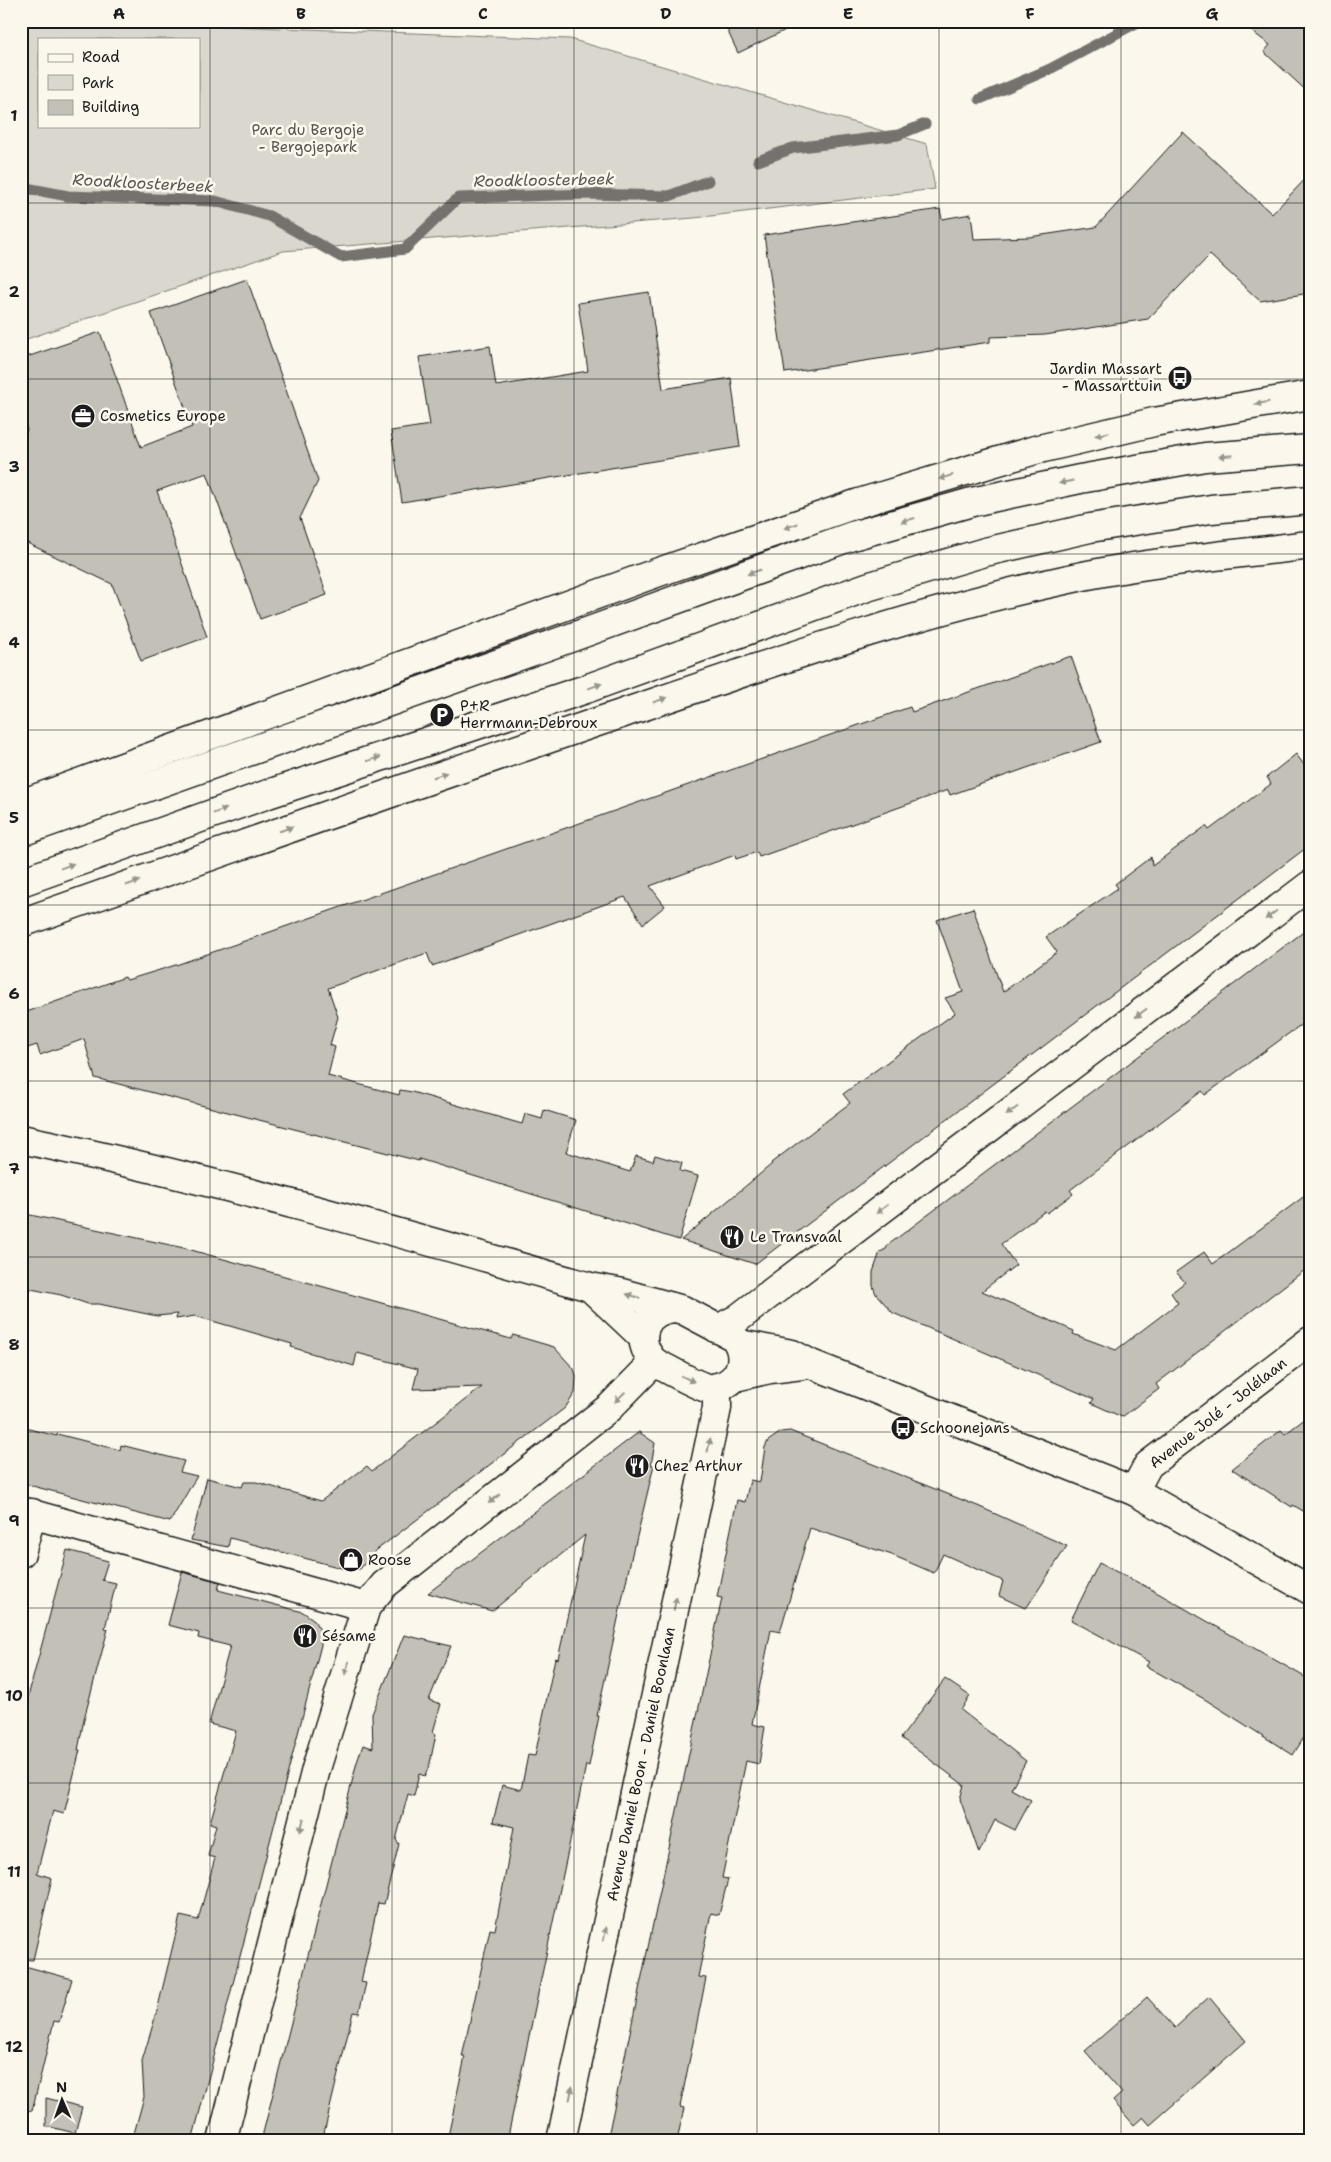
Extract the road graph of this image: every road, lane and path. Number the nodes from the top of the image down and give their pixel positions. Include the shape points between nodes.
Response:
1 (1310, 395) edge
2 (1310, 449) edge
3 (1310, 500) edge
4 (1310, 546) edge
5 (21, 804) edge
6 (21, 832) edge
7 (21, 882) edge
8 (1310, 885) edge
9 (21, 923) edge
10 (21, 1139) edge
11 (590, 1287) junction
12 (676, 1308) junction
13 (729, 1336) junction
14 (643, 1337) junction
15 (1310, 1341) edge
16 (654, 1362) junction
17 (811, 1364) junction
18 (726, 1382) junction
19 (1134, 1491) junction
20 (26, 1512) edge
21 (21, 1553) edge
22 (1310, 1590) edge
23 (366, 1607) junction
24 (222, 2141) edge
25 (561, 2141) edge

1 -> 5 main road via 1154,422 1054,446 859,503
2 -> 6 main road via 1205,458 1080,479 972,502 852,536
7 -> 3 main road via 268,794 583,690 876,584 986,552 1090,528 1211,509
9 -> 4 main road via 390,792 905,620 1072,578
8 -> 13 main road via 737,1318
10 - 11 main road via 123,1160 332,1214
12 -> 11 main road
11 - 14 main road
12 - 13 main road
12 - 14 main road via 662,1310 650,1318
13 - 17 main road via 792,1354
13 - 18 main road via 742,1358
14 - 16 main road via 646,1351
15 - 19 main road, Avenue Jolé - Jolélaan via 1148,1465
16 -> 18 main road via 708,1389
16 -> 23 main road via 610,1407 384,1585
17 - 18 main road via 770,1368
17 - 19 main road
25 -> 18 main road, Avenue Daniel Boon - Daniel Boonlaan via 717,1408
19 - 22 main road
20 - 21 main road
20 - 23 main road
23 -> 24 main road via 316,1769

